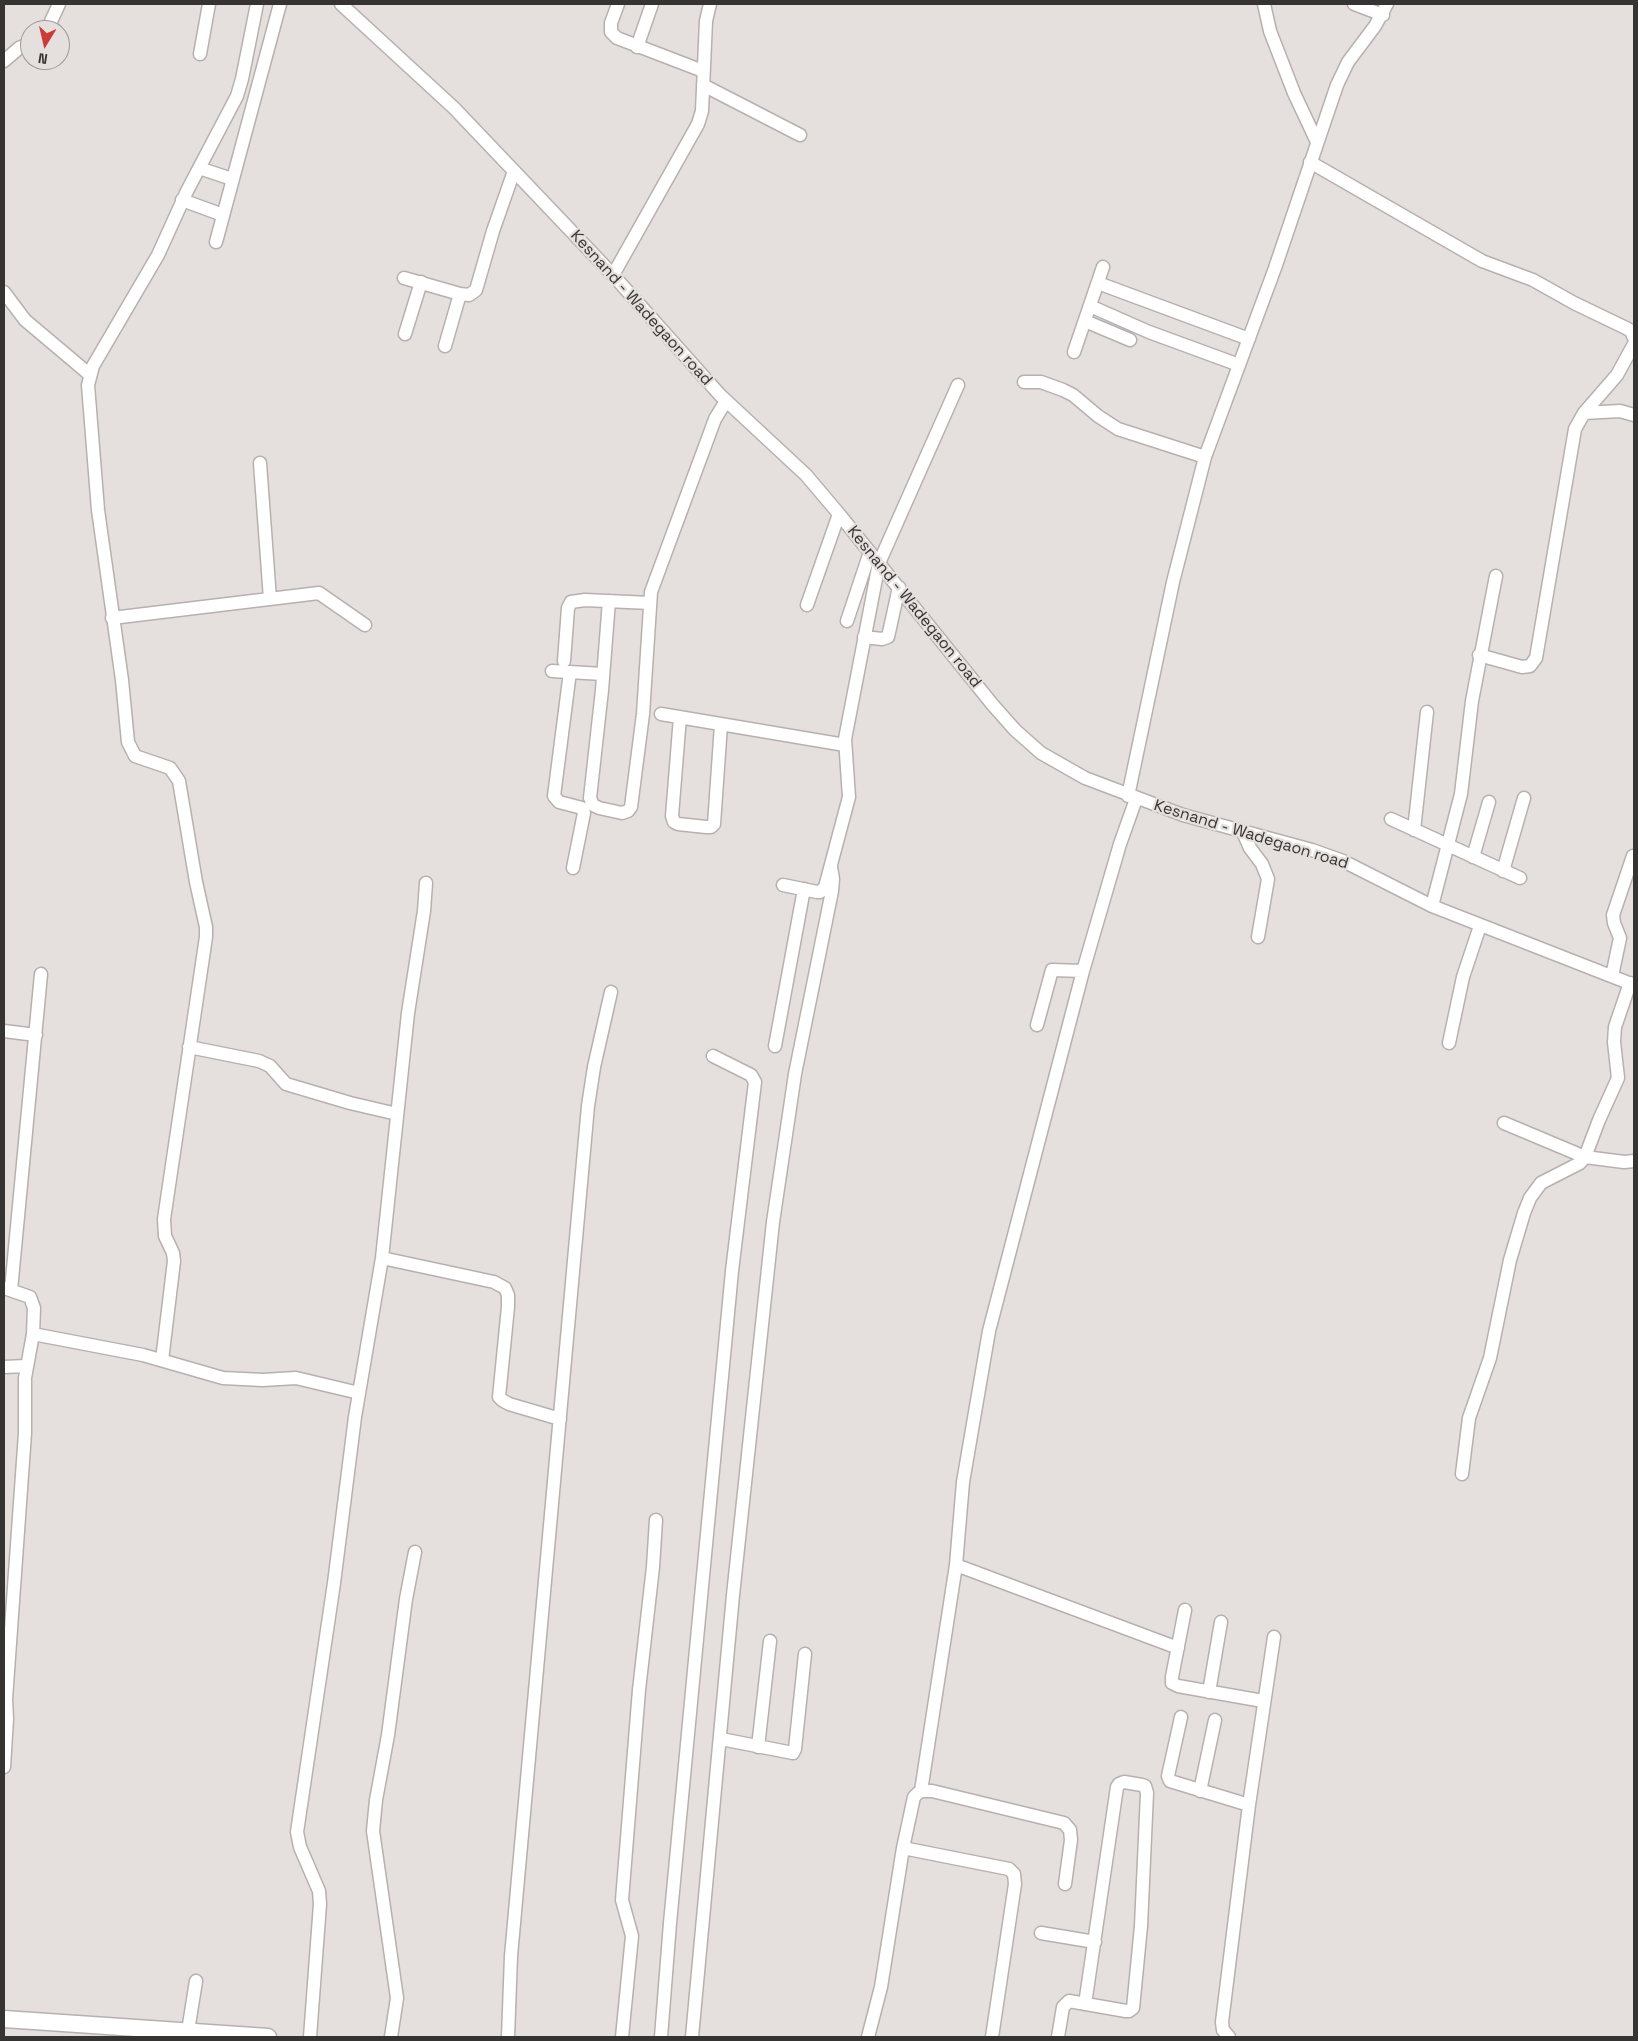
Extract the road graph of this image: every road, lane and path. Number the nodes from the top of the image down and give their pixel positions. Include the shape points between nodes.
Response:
1 (59, 4) edge
2 (209, 4) edge
3 (257, 4) edge
4 (280, 4) edge
5 (341, 4) edge
6 (618, 4) edge
7 (652, 4) edge
8 (710, 4) edge
9 (1264, 4) edge
10 (1354, 4) edge
11 (1385, 9) edge
12 (51, 20) edge
13 (637, 47) junction
14 (20, 49) edge
15 (200, 54) dead end
16 (4, 61) edge
17 (703, 71) junction
18 (703, 85) junction
19 (238, 91) junction
20 (256, 94) junction
21 (800, 135) dead end
22 (1317, 142) junction
23 (1310, 162) junction
24 (199, 168) junction
25 (514, 171) junction
26 (232, 179) junction
27 (182, 200) junction
28 (223, 215) junction
29 (216, 242) dead end
30 (1103, 267) dead end
31 (613, 275) junction
32 (404, 278) dead end
33 (421, 282) junction
34 (1098, 283) junction
35 (4, 292) edge
36 (460, 294) junction
37 (1090, 306) junction
38 (1085, 321) junction
39 (405, 334) dead end
40 (1634, 338) edge
41 (1249, 339) junction
42 (1130, 340) dead end
43 (1634, 344) edge
44 (445, 346) dead end
45 (1074, 352) dead end
46 (1239, 365) junction
47 (90, 374) junction
48 (1024, 382) dead end
49 (958, 385) dead end
50 (726, 401) junction
51 (1584, 413) junction
52 (1634, 415) edge
53 (1205, 457) junction
54 (260, 463) dead end
55 (840, 514) junction
56 (870, 552) junction
57 (878, 563) junction
58 (1496, 576) dead end
59 (899, 587) junction
60 (270, 599) junction
61 (609, 601) junction
62 (650, 603) junction
63 (807, 605) dead end
64 (112, 618) junction
65 (847, 621) dead end
66 (365, 626) dead end
67 (864, 637) junction
68 (1479, 655) junction
69 (567, 667) junction
70 (552, 671) dead end
71 (603, 674) junction
72 (1427, 712) dead end
73 (661, 714) dead end
74 (680, 718) junction
75 (722, 725) junction
76 (845, 745) junction
77 (1132, 797) junction
78 (1524, 798) dead end
79 (1489, 802) dead end
80 (588, 807) junction
81 (1391, 819) dead end
82 (1414, 830) junction
83 (1243, 832) junction
84 (1448, 846) junction
85 (1634, 856) edge
86 (1473, 857) junction
87 (831, 867) junction
88 (573, 868) dead end
89 (1504, 870) junction
90 (1520, 878) dead end
91 (426, 883) dead end
92 (783, 885) dead end
93 (804, 889) junction
94 (1432, 906) junction
95 (1480, 926) junction
96 (1258, 937) dead end
97 (1084, 970) junction
98 (41, 974) dead end
99 (1612, 976) junction
100 (1632, 984) edge
101 (611, 992) dead end
102 (1037, 1025) dead end
103 (4, 1030) edge
104 (36, 1035) junction
105 (1448, 1043) dead end
106 (774, 1046) dead end
107 (189, 1047) junction
108 (713, 1056) dead end
109 (397, 1114) junction
110 (1504, 1123) dead end
111 (1585, 1156) junction
112 (1634, 1161) edge
113 (382, 1258) junction
114 (8, 1289) edge
115 (33, 1334) junction
116 (162, 1360) junction
117 (26, 1366) junction
118 (4, 1367) edge
119 (359, 1393) junction
120 (560, 1419) junction
121 (1462, 1474) dead end
122 (656, 1520) dead end
123 (415, 1552) dead end
124 (956, 1565) junction
125 (1185, 1610) dead end
126 (1221, 1622) dead end
127 (1274, 1637) dead end
128 (770, 1641) dead end
129 (1178, 1648) junction
130 (805, 1654) dead end
131 (1209, 1692) junction
132 (1264, 1701) junction
133 (1181, 1717) dead end
134 (1215, 1720) dead end
135 (721, 1739) junction
136 (758, 1747) junction
137 (4, 1767) edge
138 (921, 1791) junction
139 (1200, 1791) junction
140 (1250, 1805) junction
141 (903, 1848) junction
142 (1065, 1884) dead end
143 (1041, 1933) dead end
144 (1095, 1942) junction
145 (196, 1982) dead end
146 (1085, 2004) junction
147 (4, 2018) edge
148 (188, 2031) junction
149 (268, 2037) edge
150 (310, 2037) edge
151 (391, 2037) edge
152 (508, 2037) edge
153 (622, 2037) edge
154 (661, 2037) edge
155 (692, 2037) edge
156 (868, 2037) edge
157 (992, 2037) edge
158 (1058, 2037) edge
159 (1229, 2037) edge

1 - 12 street
2 - 15 street
3 - 19 street
4 - 20 street
5 - 25 street, Kesnand - Wadegaon road via 454,108
6 - 13 street via 611,32
7 - 13 street
8 - 17 street
9 - 22 street via 1270,31
10 - 11 street
11 - 22 street via 1348,62
13 - 17 street
14 - 16 street
17 - 18 street
18 - 21 street
18 - 31 street via 698,124
19 - 20 street
19 - 24 street
20 - 26 street
22 - 23 street
23 - 40 street via 1482,261 1533,280 1626,328
23 - 41 street
24 - 26 street
24 - 27 street
25 - 31 street, Kesnand - Wadegaon road
25 - 36 street via 476,290 469,295
26 - 28 street
27 - 28 street
27 - 47 street via 158,255
28 - 29 street
30 - 34 street
31 - 50 street, Kesnand - Wadegaon road
32 - 33 street
33 - 36 street
33 - 39 street
34 - 37 street
34 - 41 street
35 - 47 street via 25,320
36 - 44 street
37 - 38 street
37 - 46 street
38 - 42 street
38 - 45 street
41 - 46 street
43 - 51 street via 1617,375
46 - 53 street
47 - 64 street via 98,510
48 - 53 street via 1041,382 1063,390 1118,429
49 - 57 street
50 - 55 street, Kesnand - Wadegaon road via 806,475
50 - 62 street via 715,419 651,592
51 - 52 street
51 - 68 street via 1572,440 1536,658 1530,666 1522,667
53 - 77 street via 1172,582
54 - 60 street
55 - 56 street, Kesnand - Wadegaon road
55 - 63 street
56 - 57 street, Kesnand - Wadegaon road
56 - 65 street
57 - 59 street, Kesnand - Wadegaon road
57 - 67 street
58 - 68 street
59 - 67 street via 888,637
59 - 77 street, Kesnand - Wadegaon road via 1015,730 1061,766
60 - 64 street
60 - 66 street via 319,593
61 - 62 street
61 - 69 street via 570,602
61 - 71 street
62 - 80 street via 644,706 631,807 622,812
64 - 107 street via 128,742 135,756 170,768 179,781 206,927
67 - 76 street
68 - 84 street via 1461,794
69 - 70 street
69 - 71 street
69 - 80 street via 554,796 559,802
71 - 80 street
72 - 82 street
73 - 74 street
74 - 75 street
74 - 75 street via 672,816 678,824 711,827 714,824
75 - 76 street
76 - 87 street via 849,797
77 - 83 street, Kesnand - Wadegaon road
77 - 97 street
78 - 89 street
79 - 86 street
80 - 88 street
81 - 82 street
82 - 84 street
83 - 94 street, Kesnand - Wadegaon road via 1343,861
83 - 96 street via 1268,879
84 - 86 street
84 - 94 street
85 - 99 street via 1614,915 1620,938
86 - 89 street
87 - 93 street via 823,890
87 - 135 street via 832,891 795,1074 773,1222 757,1355
89 - 90 street
91 - 109 street
92 - 93 street
93 - 106 street
94 - 95 street, Kesnand - Wadegaon road
95 - 99 street, Kesnand - Wadegaon road
95 - 105 street via 1463,977
97 - 102 street via 1052,970
97 - 124 street via 989,1331 963,1482
98 - 104 street
99 - 100 street, Kesnand - Wadegaon road
100 - 111 street via 1615,1027 1618,1078
101 - 120 street via 588,1106
103 - 104 street
104 - 114 street
107 - 109 street via 259,1061 270,1066 286,1084
107 - 116 street via 164,1218 165,1236 174,1261
108 - 154 street via 751,1075 754,1082 732,1271
109 - 113 street
110 - 111 street
111 - 112 street
111 - 121 street via 1541,1183 1524,1213 1510,1260 1490,1358 1469,1418
113 - 119 street
113 - 120 street via 494,1282 505,1288 508,1307 499,1396 509,1404
114 - 115 street via 33,1301
115 - 116 street
115 - 117 street
116 - 119 street via 222,1378 296,1378
117 - 118 street
117 - 137 street via 25,1434
119 - 150 street via 298,1832 300,1847 319,1891 320,1904
120 - 152 street via 511,1956
122 - 153 street via 622,1900 632,1936
123 - 151 street via 373,1831 397,1998
124 - 129 street
124 - 138 street
125 - 129 street
126 - 131 street
127 - 132 street
128 - 136 street
129 - 131 street via 1172,1683
130 - 136 street via 795,1751 791,1754
131 - 132 street
132 - 140 street
133 - 139 street via 1169,1779 1172,1783
134 - 139 street
135 - 136 street
135 - 155 street
138 - 141 street via 914,1797
138 - 142 street via 1064,1823 1070,1830 1071,1840
139 - 140 street
140 - 159 street via 1222,2022
141 - 156 street via 881,1987
141 - 157 street via 1009,1869 1014,1874
143 - 144 street
144 - 146 street
144 - 146 street via 1118,1785 1124,1782 1142,1785 1147,1792 1141,1926 1133,2008 1126,2011
145 - 148 street
146 - 158 street via 1072,2001 1065,2004
147 - 148 main road
148 - 149 main road

